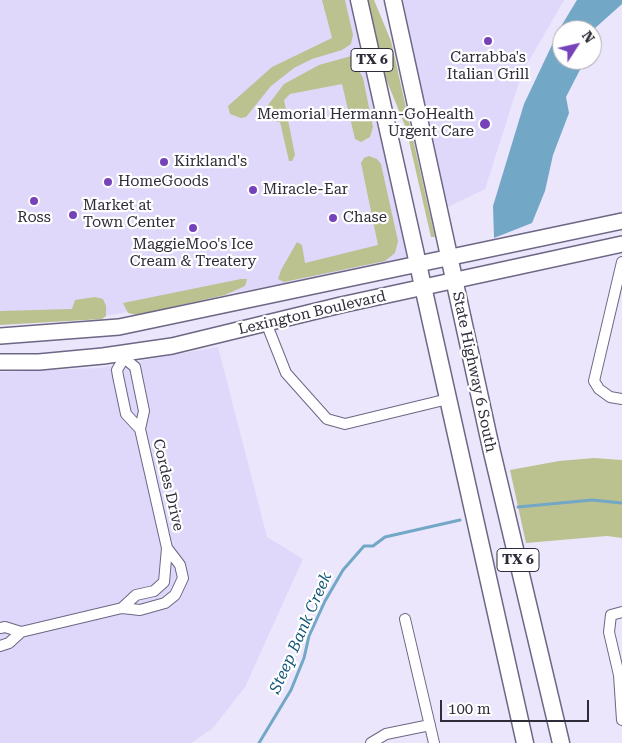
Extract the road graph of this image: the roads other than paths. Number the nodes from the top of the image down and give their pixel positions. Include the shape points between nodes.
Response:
1 (359, 0) edge
2 (393, 0) edge
3 (622, 221) edge
4 (622, 244) edge
5 (450, 257) junction
6 (622, 262) edge
7 (418, 264) junction
8 (454, 281) junction
9 (423, 287) junction
10 (261, 298) junction
11 (267, 325) junction
12 (119, 327) junction
13 (0, 336) edge
14 (124, 356) junction
15 (0, 362) edge
16 (448, 399) junction
17 (622, 399) edge
18 (140, 429) junction
19 (167, 548) junction
20 (122, 608) junction
21 (622, 612) edge
22 (406, 619) dead end
23 (0, 628) edge
24 (21, 632) junction
25 (0, 646) edge
26 (622, 720) edge
27 (430, 725) junction
28 (371, 743) edge
29 (434, 743) edge
30 (525, 743) edge
31 (561, 743) edge

1 - 7 main road, State Highway 6 South / TX 6
2 - 5 main road, State Highway 6 South / TX 6
3 - 5 main road, Lexington Boulevard
4 - 8 main road, Lexington Boulevard
5 - 7 main road, Lexington Boulevard
5 - 8 main road, State Highway 6 South / TX 6
6 - 17 street via 594,381 610,398
7 - 9 main road, State Highway 6 South / TX 6
7 - 10 main road, Lexington Boulevard
8 - 9 main road, Lexington Boulevard
8 - 31 main road, State Highway 6 South / TX 6
9 - 11 main road, Lexington Boulevard
9 - 16 main road, State Highway 6 South / TX 6
10 - 11 main road
10 - 12 main road, Lexington Boulevard
11 - 14 main road, Lexington Boulevard
11 - 16 street via 286,372 327,418 345,424
12 - 13 main road, Lexington Boulevard
12 - 14 main road
14 - 15 main road, Lexington Boulevard
14 - 18 street, Cordes Drive via 135,367 144,411
14 - 18 street, Cordes Drive via 117,370 124,406 126,414
16 - 30 main road, State Highway 6 South / TX 6
18 - 19 street, Cordes Drive
19 - 20 street, Cordes Drive via 164,582 154,591 136,595
19 - 20 street, Cordes Drive via 180,565 183,578 175,595 165,603 146,609
20 - 24 street, Cordes Drive
21 - 26 street via 611,615 609,632 619,675
22 - 27 street
23 - 24 street, Cordes Drive
24 - 25 street, Cordes Drive
27 - 28 street via 386,734
27 - 29 street

